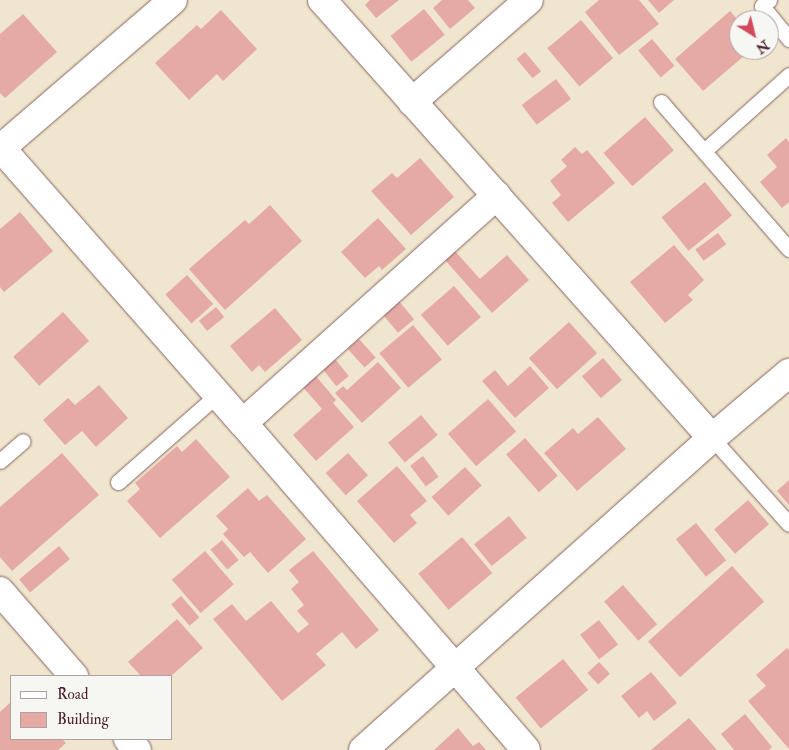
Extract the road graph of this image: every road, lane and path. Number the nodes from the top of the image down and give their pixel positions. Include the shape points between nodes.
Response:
1 (173, 0) edge
2 (322, 0) edge
3 (529, 0) edge
4 (769, 0) edge
5 (789, 38) edge
6 (789, 75) edge
7 (412, 102) junction
8 (661, 102) dead end
9 (0, 149) edge
10 (704, 151) junction
11 (497, 196) junction
12 (789, 249) edge
13 (789, 373) edge
14 (218, 394) junction
15 (243, 423) junction
16 (712, 438) junction
17 (23, 441) dead end
18 (0, 461) edge
19 (118, 482) dead end
20 (789, 524) edge
21 (0, 591) edge
22 (455, 668) junction
23 (73, 675) edge
24 (129, 740) edge
25 (138, 750) edge
26 (363, 750) edge
27 (526, 750) edge

1 - 9 street
2 - 7 street
3 - 7 street
4 - 5 lane via 762,6
6 - 10 lane
7 - 11 street
8 - 10 lane
9 - 14 street
10 - 12 lane
11 - 15 street
11 - 16 street
13 - 16 street
14 - 15 street
14 - 19 lane
15 - 22 street
16 - 20 lane
16 - 22 street
17 - 18 lane
21 - 23 street
22 - 26 street
22 - 27 street
24 - 25 street

